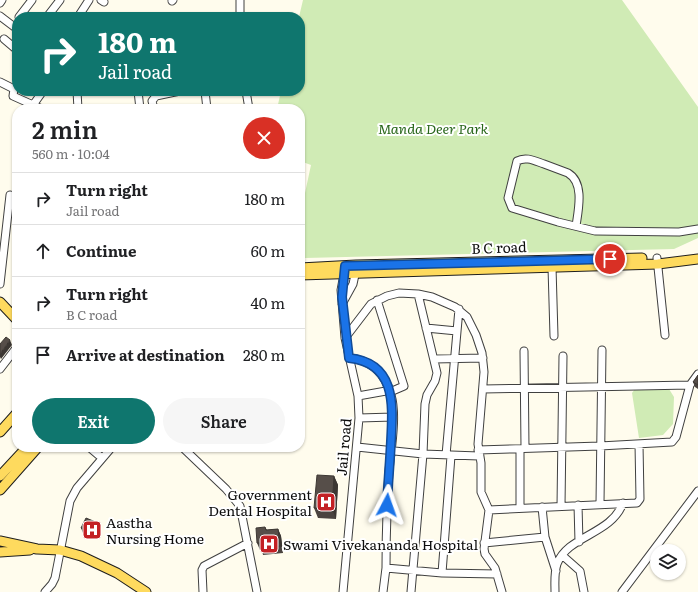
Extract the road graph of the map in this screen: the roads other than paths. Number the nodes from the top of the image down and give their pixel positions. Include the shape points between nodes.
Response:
1 (2, 0) edge
2 (32, 0) edge
3 (60, 0) edge
4 (89, 0) edge
5 (240, 0) edge
6 (0, 3) edge
7 (24, 12) edge
8 (51, 12) edge
9 (81, 12) edge
10 (240, 12) edge
11 (0, 16) edge
12 (12, 21) edge
13 (4, 38) dead end
14 (12, 45) edge
15 (0, 82) edge
16 (12, 87) edge
17 (13, 96) edge
18 (158, 96) edge
19 (31, 104) edge
20 (154, 104) edge
21 (10, 196) dead end
22 (576, 226) junction
23 (698, 229) edge
24 (698, 254) edge
25 (698, 259) edge
26 (658, 261) junction
27 (508, 265) junction
28 (552, 267) junction
29 (305, 268) edge
30 (356, 269) junction
31 (345, 270) junction
32 (305, 274) edge
33 (0, 284) edge
34 (418, 294) junction
35 (377, 300) junction
36 (0, 302) edge
37 (342, 304) junction
38 (459, 309) junction
39 (12, 315) edge
40 (426, 328) junction
41 (457, 331) junction
42 (665, 335) dead end
43 (554, 336) dead end
44 (345, 338) junction
45 (602, 350) dead end
46 (524, 351) dead end
47 (12, 353) edge
48 (563, 356) dead end
49 (349, 358) junction
50 (483, 358) junction
51 (434, 359) junction
52 (455, 359) junction
53 (0, 369) edge
54 (698, 374) edge
55 (690, 386) junction
56 (563, 387) junction
57 (602, 387) junction
58 (524, 388) junction
59 (483, 389) junction
60 (390, 392) junction
61 (358, 396) junction
62 (393, 417) junction
63 (359, 418) junction
64 (12, 419) edge
65 (0, 432) edge
66 (639, 444) junction
67 (600, 446) junction
68 (357, 447) junction
69 (561, 447) junction
70 (522, 449) junction
71 (391, 451) junction
72 (22, 452) edge
73 (34, 452) edge
74 (95, 452) edge
75 (107, 452) edge
76 (187, 452) edge
77 (479, 453) junction
78 (423, 454) junction
79 (448, 455) junction
80 (102, 458) junction
81 (0, 476) edge
82 (0, 490) edge
83 (698, 491) edge
84 (600, 503) junction
85 (623, 503) junction
86 (578, 505) junction
87 (561, 506) junction
88 (542, 507) junction
89 (520, 508) junction
90 (489, 510) junction
91 (545, 537) junction
92 (0, 541) edge
93 (579, 542) junction
94 (248, 543) junction
95 (484, 543) junction
96 (37, 549) junction
97 (60, 550) junction
98 (0, 552) edge
99 (563, 556) junction
100 (386, 568) junction
101 (413, 570) junction
102 (556, 571) junction
103 (442, 573) junction
104 (497, 574) junction
105 (134, 588) edge
106 (45, 592) edge
107 (146, 592) edge
108 (203, 592) edge
109 (257, 592) edge
110 (343, 592) edge
111 (383, 592) edge
112 (411, 592) edge
113 (502, 592) edge
114 (555, 592) edge
115 (584, 592) edge
116 (622, 592) edge

1 - 6 street
2 - 7 street
3 - 8 street
4 - 9 street
5 - 10 street
11 - 12 street
13 - 14 street
15 - 16 street
17 - 19 street
18 - 20 street via 154,98
21 - 33 street
22 - 22 street via 512,208 508,198 517,161 534,160 572,176 579,198
22 - 23 street via 595,231 616,232 679,232
24 - 26 main road, B C road
25 - 26 main road
26 - 27 main road, B C road
26 - 28 main road
26 - 42 street
27 - 28 main road
27 - 30 main road
28 - 43 street
29 - 31 main road
30 - 31 main road
30 - 37 street via 353,284
31 - 32 main road
31 - 37 street, Jail road via 341,290
34 - 35 street via 399,294
34 - 38 street via 445,301
34 - 40 street
35 - 44 street
35 - 60 street via 404,382 402,388
36 - 39 main road
37 - 44 street, Jail road
38 - 41 street
38 - 50 street via 472,325
40 - 41 street
40 - 51 street
41 - 52 street
44 - 49 street, Jail road
45 - 57 street
46 - 58 street
47 - 53 street
48 - 56 street
49 - 60 street via 365,361 376,368 384,377
49 - 61 street, Jail road
50 - 52 street
50 - 59 street
51 - 52 street
51 - 78 street via 436,377 425,404
52 - 79 street
54 - 55 street
55 - 57 street
55 - 66 street via 674,440
56 - 57 street
56 - 58 street
56 - 69 street
57 - 67 street
58 - 59 street
58 - 70 street
59 - 77 street via 478,431
60 - 61 street
60 - 62 street
61 - 63 street, Jail road
62 - 63 street
62 - 71 street
63 - 68 street, Jail road
64 - 65 main road
66 - 67 street
66 - 85 street via 639,501
67 - 69 street
67 - 84 street
68 - 71 street
68 - 110 street, Jail road
69 - 70 street
69 - 87 street
70 - 77 street
70 - 89 street
71 - 78 street
71 - 100 street via 386,518
72 - 81 main road
73 - 82 main road
74 - 80 street
75 - 80 street
76 - 94 street via 233,496 243,514
77 - 79 street
77 - 90 street via 482,492
78 - 79 street
78 - 101 street
79 - 103 street
80 - 97 street via 73,494
83 - 116 street
84 - 85 street
84 - 86 street
85 - 93 street via 612,522
86 - 87 street
86 - 93 street
87 - 88 street
88 - 89 street
88 - 91 street
89 - 90 street
90 - 95 street
91 - 95 street
91 - 102 street
92 - 96 main road
93 - 99 street
94 - 108 street via 204,566
94 - 109 street
95 - 104 street via 485,554
96 - 97 main road
96 - 98 main road
97 - 105 main road via 98,563
97 - 106 street via 54,581
99 - 102 street via 557,564
99 - 115 street via 580,571
100 - 101 street
100 - 111 street
101 - 103 street
101 - 112 street
102 - 114 street
103 - 104 street
104 - 113 street
105 - 107 main road

